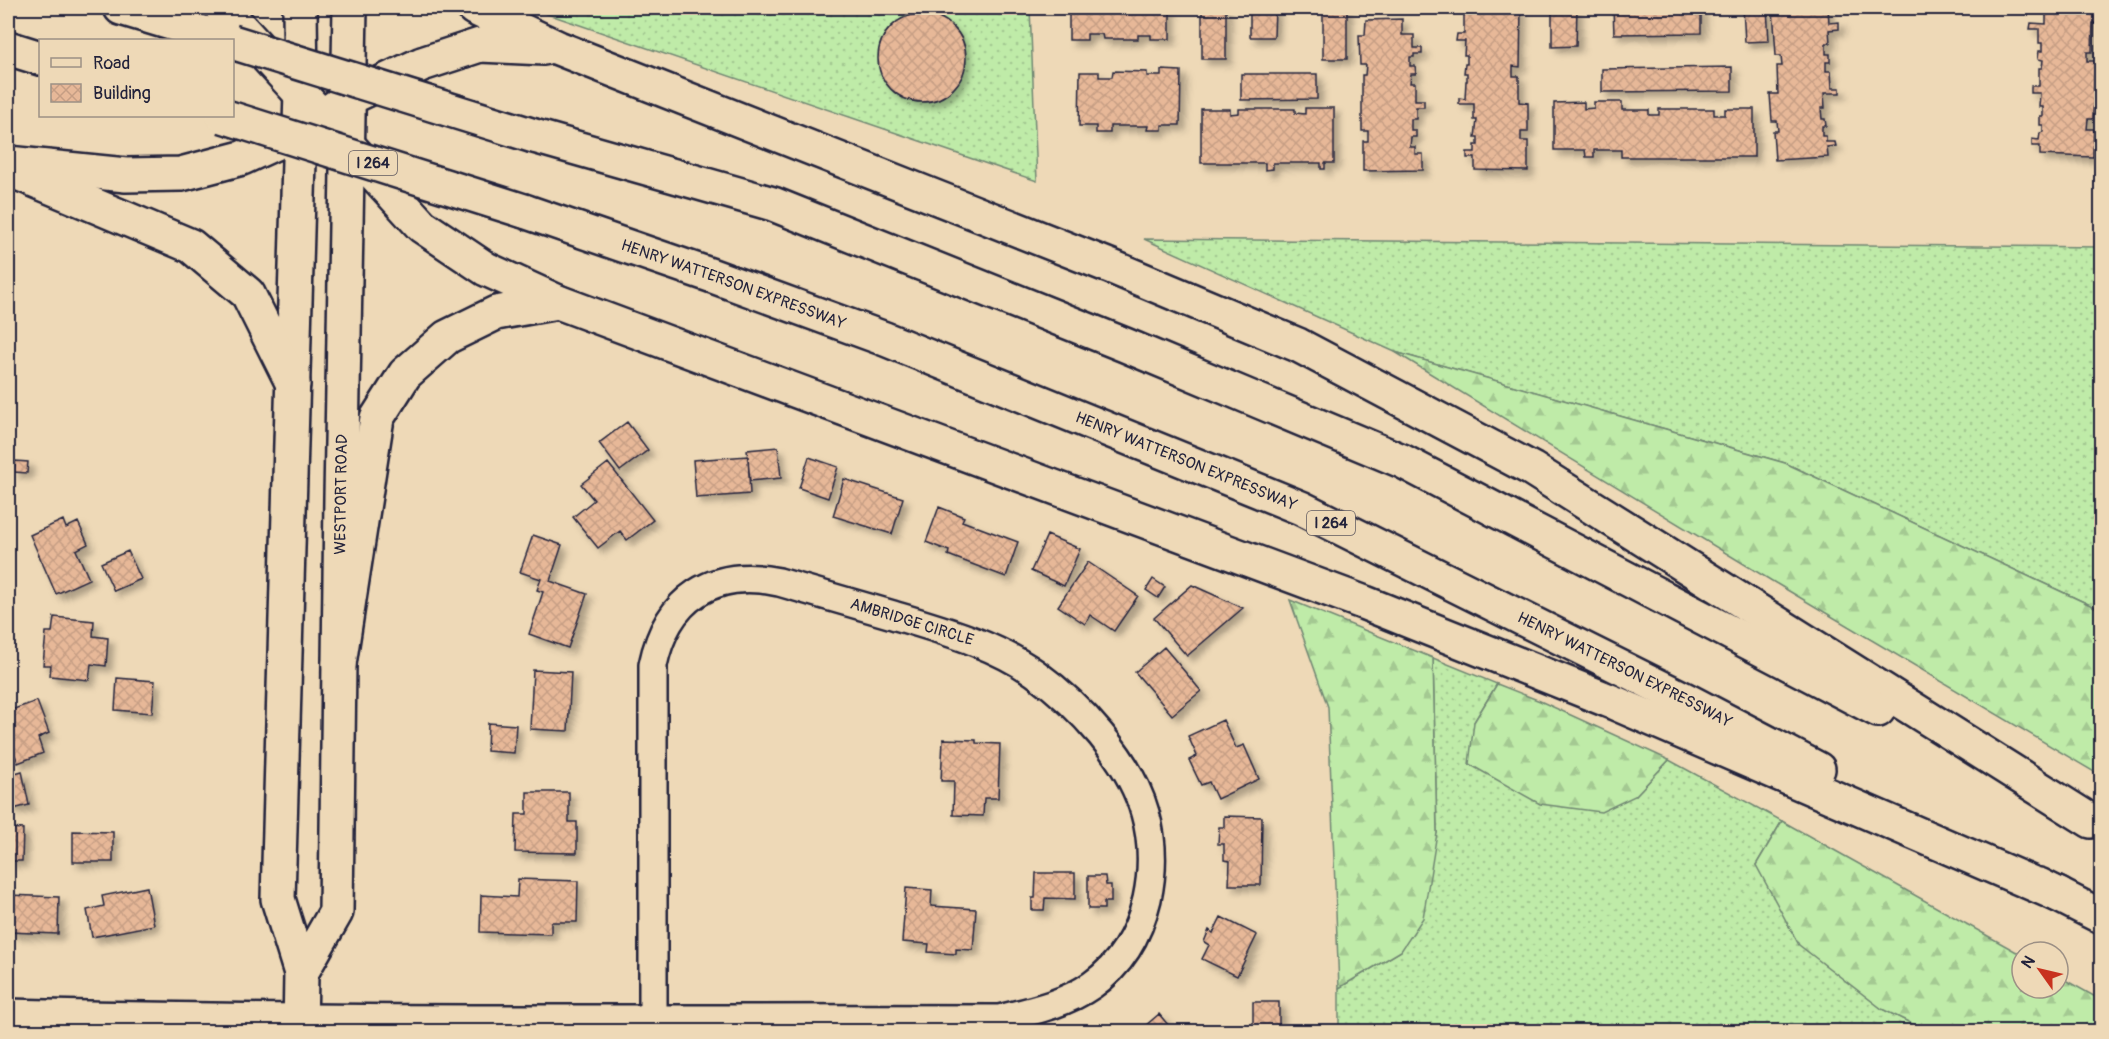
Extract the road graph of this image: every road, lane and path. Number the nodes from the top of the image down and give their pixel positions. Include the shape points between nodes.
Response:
1 (122, 8) edge
2 (222, 8) edge
3 (300, 8) edge
4 (350, 8) edge
5 (474, 8) edge
6 (224, 39) edge
7 (234, 43) edge
8 (8, 48) edge
9 (558, 48) junction
10 (39, 58) edge
11 (301, 91) junction
12 (349, 98) junction
13 (226, 117) edge
14 (311, 124) junction
15 (348, 146) junction
16 (8, 162) edge
17 (8, 168) edge
18 (558, 302) junction
19 (293, 384) junction
20 (339, 664) junction
21 (2096, 824) edge
22 (2059, 895) junction
23 (2102, 917) edge
24 (301, 973) junction
25 (8, 1013) edge
26 (653, 1018) junction
27 (301, 1025) edge

1 - 6 main road
2 - 11 main road
3 - 11 main road
4 - 12 main road, WESTPORT ROAD
5 - 9 main road
7 - 21 main road, bridge via 534,136 773,204 1402,461
8 - 10 main road
9 - 12 main road via 480,45 422,64
9 - 21 main road via 1112,267 1298,345 1532,469
11 - 14 main road
12 - 14 main road
12 - 15 main road, WESTPORT ROAD
13 - 22 main road, HENRY WATTERSON EXPRESSWAY / I 264, bridge via 710,275 885,339 1301,508 1690,702
14 - 15 main road
14 - 16 main road via 242,158 181,174 126,175
14 - 19 main road, WESTPORT ROAD
15 - 18 main road via 422,226 486,269
15 - 20 main road, WESTPORT ROAD
17 - 19 main road via 190,246 248,294
18 - 20 main road via 496,313 447,337 405,374 377,418
18 - 22 main road via 1365,603 1616,703
19 - 24 main road, WESTPORT ROAD via 278,899
20 - 24 main road, WESTPORT ROAD via 336,912
22 - 23 main road, HENRY WATTERSON EXPRESSWAY / I 264
24 - 27 main road, WESTPORT ROAD
25 - 27 street, AMBRIDGE CIRCLE
26 - 26 street, AMBRIDGE CIRCLE via 999,1018 1068,999 1115,965 1134,939 1144,913 1151,881 1152,847 1145,812 1129,775 1102,736 1064,696 990,647 779,582 732,578 707,588 685,601 672,615 663,631 654,665
26 - 27 street, AMBRIDGE CIRCLE

